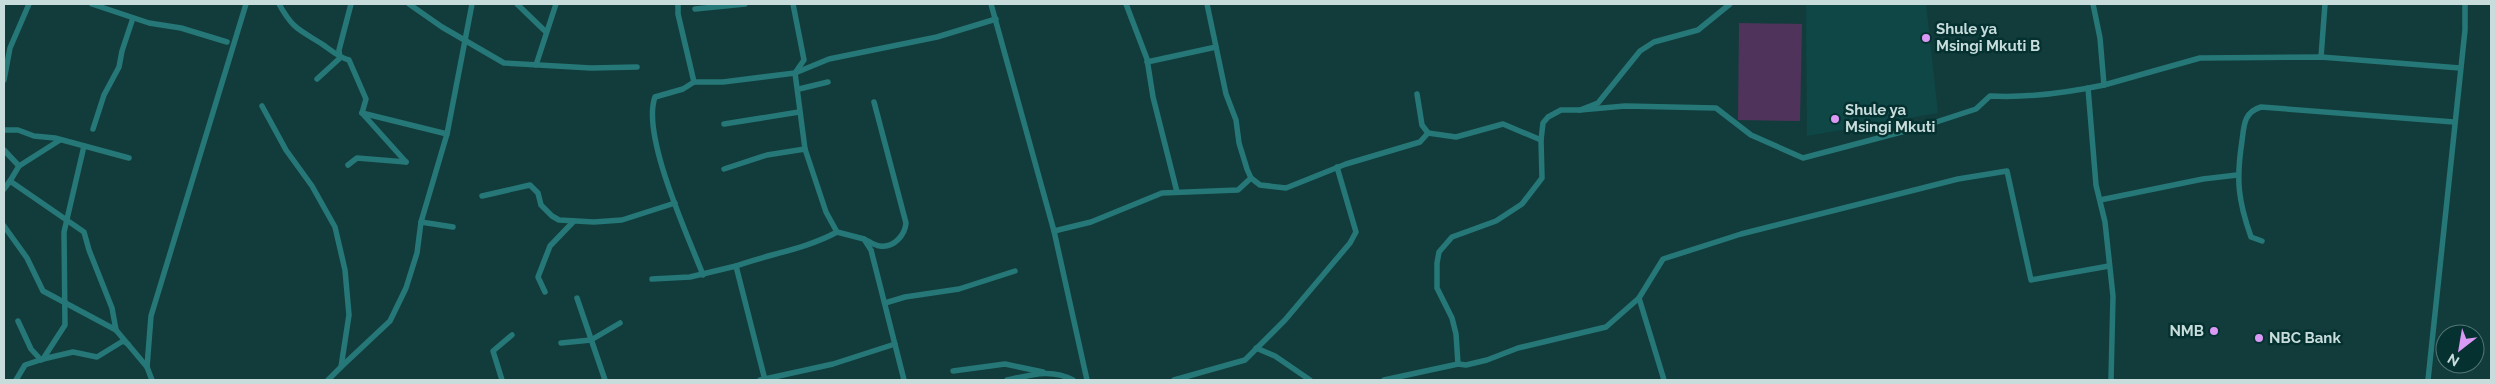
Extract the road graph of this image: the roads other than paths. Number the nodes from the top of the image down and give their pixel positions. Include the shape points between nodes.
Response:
1 (29, 4) edge
2 (92, 4) edge
3 (246, 4) edge
4 (279, 4) edge
5 (351, 4) edge
6 (409, 4) edge
7 (472, 4) edge
8 (518, 4) edge
9 (556, 4) edge
10 (678, 4) edge
11 (745, 4) edge
12 (793, 4) edge
13 (992, 4) edge
14 (1126, 4) edge
15 (1206, 4) edge
16 (1730, 4) edge
17 (2094, 4) edge
18 (2325, 4) edge
19 (2465, 4) edge
20 (695, 9) dead end
21 (133, 18) junction
22 (996, 19) junction
23 (546, 31) junction
24 (464, 38) junction
25 (228, 42) dead end
26 (1216, 47) junction
27 (2321, 57) junction
28 (340, 58) junction
29 (1147, 62) junction
30 (536, 65) junction
31 (637, 67) dead end
32 (2460, 68) junction
33 (795, 73) junction
34 (317, 79) dead end
35 (4, 80) edge
36 (694, 82) junction
37 (828, 82) dead end
38 (2104, 85) junction
39 (2088, 88) junction
40 (799, 89) junction
41 (1417, 94) dead end
42 (874, 102) dead end
43 (262, 106) dead end
44 (1580, 110) junction
45 (799, 112) junction
46 (362, 114) junction
47 (2454, 122) junction
48 (724, 124) dead end
49 (94, 129) dead end
50 (4, 130) edge
51 (447, 134) junction
52 (1428, 134) junction
53 (60, 140) junction
54 (1541, 140) junction
55 (84, 146) junction
56 (805, 149) junction
57 (4, 150) edge
58 (129, 158) dead end
59 (348, 165) dead end
60 (18, 166) junction
61 (1337, 167) junction
62 (724, 170) dead end
63 (2237, 175) junction
64 (1251, 178) junction
65 (10, 181) junction
66 (4, 190) edge
67 (1177, 192) junction
68 (482, 196) dead end
69 (2100, 200) junction
70 (675, 204) junction
71 (559, 220) junction
72 (574, 221) junction
73 (66, 222) junction
74 (421, 222) junction
75 (4, 226) edge
76 (453, 227) dead end
77 (837, 232) junction
78 (1054, 232) junction
79 (563, 233) junction
80 (864, 240) junction
81 (2262, 241) dead end
82 (736, 266) junction
83 (2109, 266) junction
84 (1015, 271) dead end
85 (703, 275) junction
86 (652, 279) dead end
87 (545, 292) dead end
88 (577, 298) dead end
89 (1639, 298) junction
90 (885, 303) junction
91 (64, 304) junction
92 (18, 321) dead end
93 (620, 323) dead end
94 (116, 330) junction
95 (512, 335) dead end
96 (590, 340) junction
97 (561, 343) dead end
98 (895, 344) junction
99 (131, 346) junction
100 (1256, 348) junction
101 (42, 359) junction
102 (1458, 364) junction
103 (148, 367) junction
104 (341, 368) junction
105 (953, 372) dead end
106 (1044, 372) junction
107 (16, 380) edge
108 (152, 380) edge
109 (328, 380) edge
110 (502, 380) edge
111 (605, 380) edge
112 (763, 380) edge
113 (904, 380) edge
114 (1007, 380) edge
115 (1074, 380) edge
116 (1087, 380) edge
117 (1174, 380) edge
118 (1310, 380) edge
119 (1384, 380) edge
120 (1664, 380) edge
121 (2111, 380) edge
122 (2428, 380) edge

1 - 35 street via 10,48
2 - 21 street
3 - 103 street via 151,316
4 - 28 street via 299,32 323,44
5 - 28 street via 339,50
6 - 24 street
7 - 24 street
8 - 23 street
9 - 23 street
10 - 36 street
11 - 20 street
12 - 33 street via 804,60
13 - 22 street
14 - 29 street
15 - 26 street
16 - 44 street via 1698,30 1654,42 1640,51 1598,103
17 - 38 street
18 - 27 street
19 - 32 street
21 - 25 street
21 - 49 street via 119,67 104,95
22 - 33 street via 937,38 829,59
22 - 78 street
23 - 30 street
24 - 30 street via 504,63
24 - 51 street
26 - 29 street
26 - 64 street via 1239,143
27 - 32 street
27 - 38 street via 2200,58
28 - 34 street
28 - 46 street via 349,60 366,98
29 - 67 street via 1152,97
30 - 31 street
32 - 47 street
33 - 36 street via 723,82
33 - 40 street
36 - 70 street via 683,89 655,97 652,105 658,149
37 - 40 street
38 - 39 street
39 - 44 street via 2021,97 1990,96 1976,109 1803,158 1751,135 1716,108 1625,106
39 - 69 street
40 - 45 street
41 - 52 street via 1422,125
42 - 80 street via 906,223 905,231 893,243 880,246
43 - 104 street via 335,227 349,315
44 - 54 street via 1561,110 1548,117 1543,123
45 - 48 street
45 - 56 street
46 - 51 street
46 - 59 street via 406,162 357,158
47 - 63 street via 2261,107 2246,117
47 - 122 street
50 - 53 street
51 - 74 street
52 - 54 street via 1456,137 1503,124
52 - 61 street via 1420,142
53 - 55 street
53 - 60 street
54 - 102 street via 1542,178 1522,204 1496,221 1452,237 1439,252 1437,288 1452,318
55 - 58 street
55 - 73 street
56 - 62 street via 767,155
56 - 77 street via 826,212
57 - 60 street
60 - 65 street
61 - 64 street via 1286,188 1260,185
61 - 100 street via 1356,232 1285,320
63 - 69 street
63 - 81 street via 2242,213 2251,237
64 - 67 street via 1233,191
65 - 66 street
65 - 73 street
67 - 78 street via 1162,193 1091,222
68 - 71 street via 530,185 538,193 541,205
69 - 83 street
70 - 72 street via 622,220
70 - 85 street
71 - 72 street
71 - 79 street
72 - 79 street
73 - 91 street
73 - 94 street via 80,228 86,236 112,308
74 - 76 street
74 - 104 street via 415,263 397,310 383,330
75 - 91 street via 27,258 41,288
77 - 80 street
77 - 82 street via 822,240
78 - 116 street
79 - 87 street via 550,246 538,277
80 - 90 street via 872,250
82 - 85 street
82 - 112 street
83 - 89 street via 2031,280 2007,170 1958,179 1740,234 1663,259
83 - 121 street via 2113,296
84 - 90 street via 959,289
85 - 86 street
88 - 96 street
89 - 102 street via 1606,327 1518,348 1487,360
89 - 120 street
90 - 98 street
91 - 94 street
91 - 101 street via 65,325
92 - 101 street via 31,349
93 - 96 street
94 - 99 street
95 - 110 street via 493,351
96 - 97 street
96 - 111 street
98 - 112 street via 832,364
98 - 113 street
99 - 101 street via 123,341 97,357 74,352
99 - 103 street
100 - 117 street via 1245,360
100 - 118 street via 1275,356
101 - 107 street via 26,365
102 - 119 street
103 - 108 street
104 - 109 street
105 - 106 street via 1005,364
106 - 114 street
106 - 115 street via 1062,374

